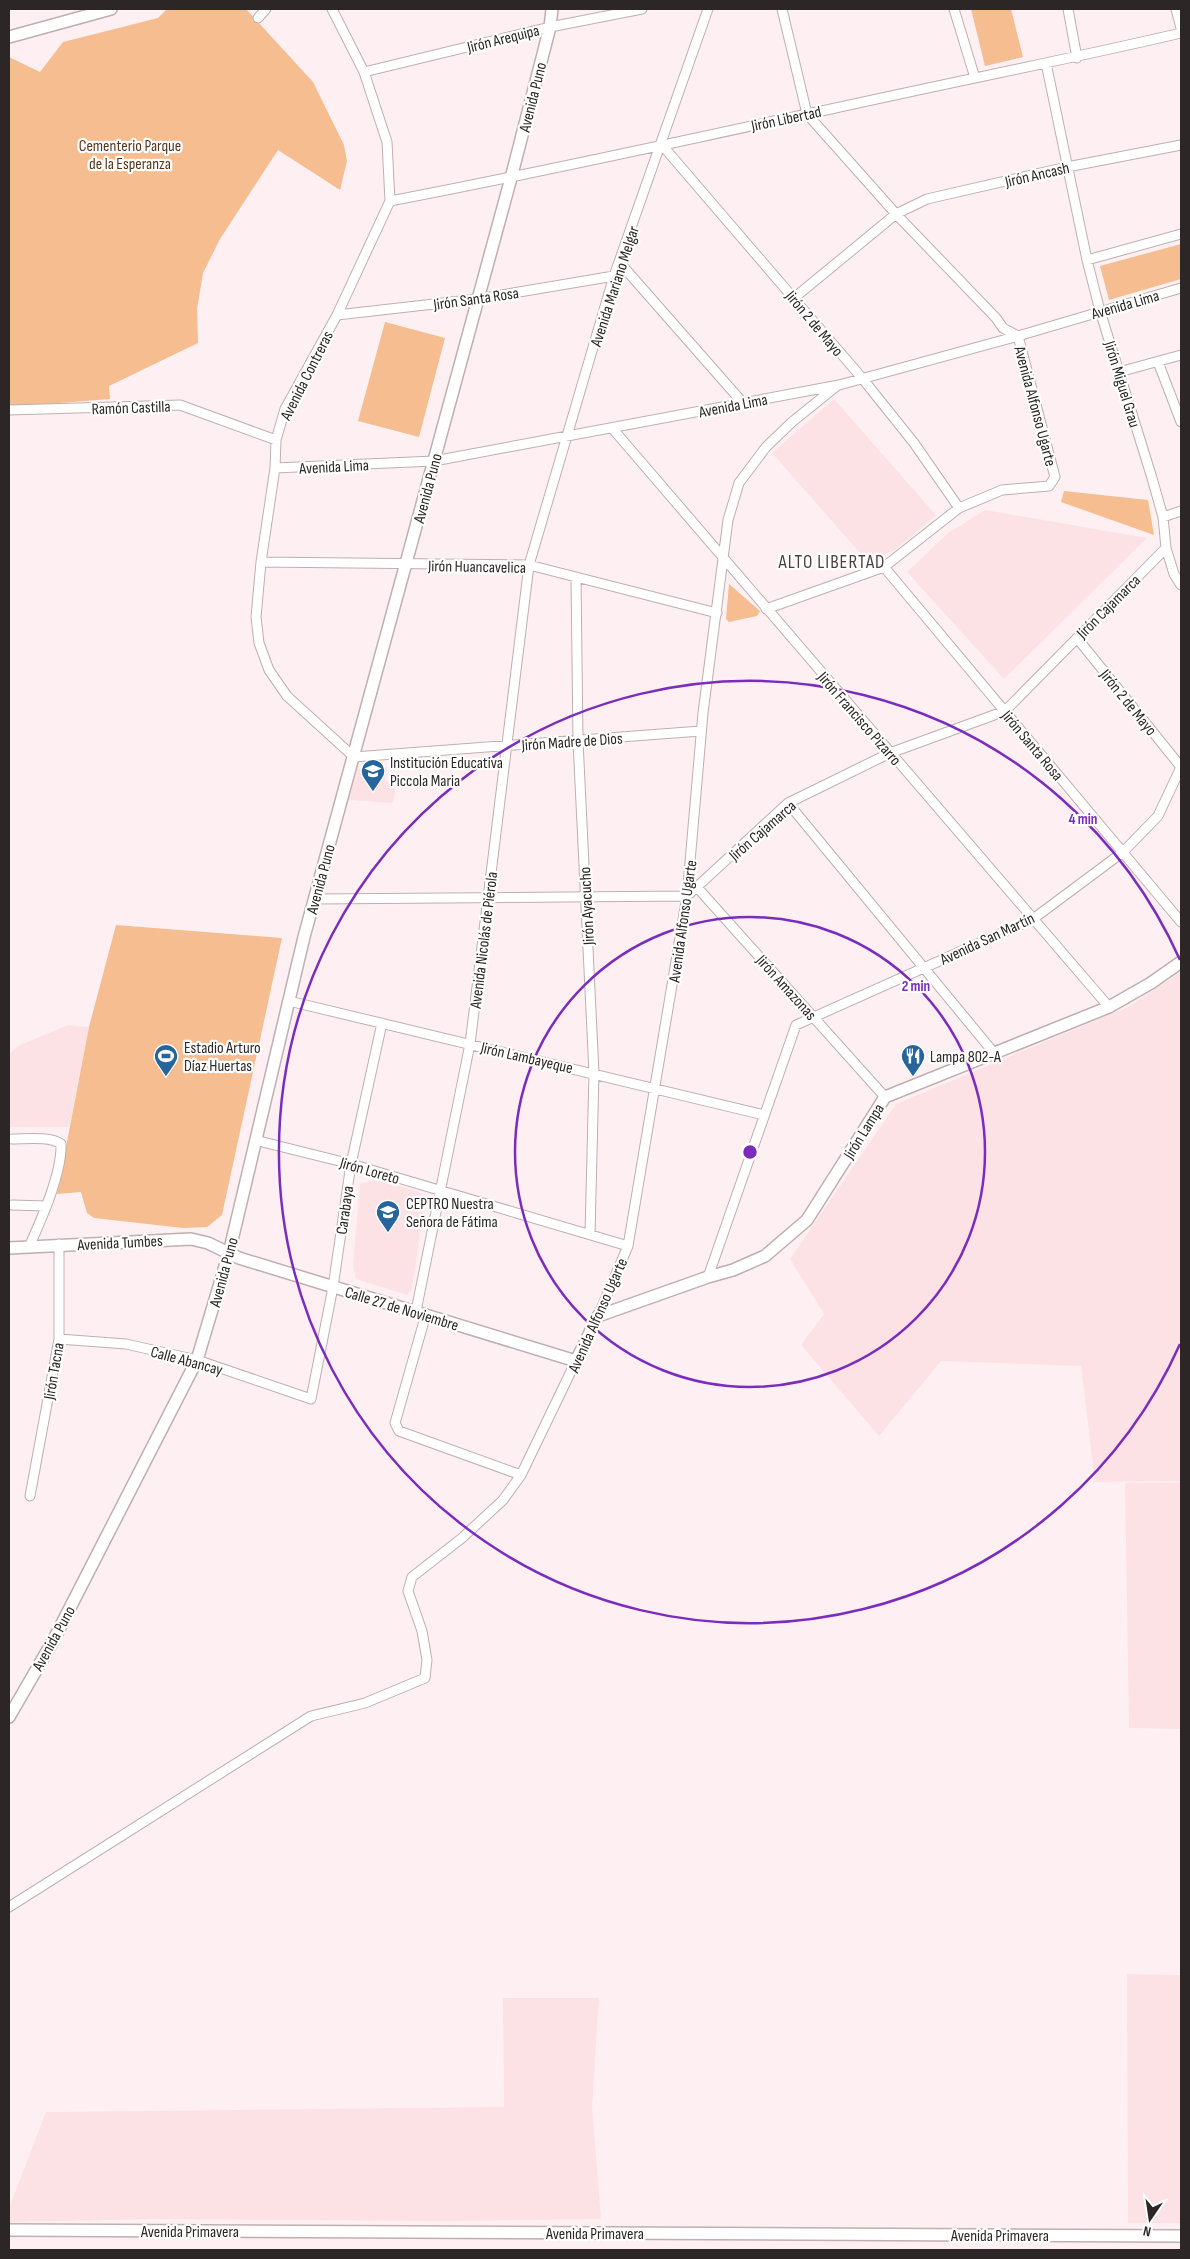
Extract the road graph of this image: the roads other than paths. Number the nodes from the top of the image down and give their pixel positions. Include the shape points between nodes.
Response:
1 (111, 9) edge
2 (266, 9) edge
3 (332, 9) edge
4 (552, 9) edge
5 (642, 9) edge
6 (708, 9) edge
7 (782, 9) edge
8 (954, 9) edge
9 (1068, 9) edge
10 (1176, 9) edge
11 (258, 18) dead end
12 (550, 27) junction
13 (1181, 28) edge
14 (1181, 34) edge
15 (9, 37) edge
16 (1077, 58) junction
17 (1046, 63) junction
18 (364, 72) junction
19 (975, 78) junction
20 (807, 114) junction
21 (662, 145) junction
22 (1181, 145) edge
23 (1067, 167) junction
24 (511, 178) junction
25 (390, 201) junction
26 (896, 214) junction
27 (1181, 234) edge
28 (1087, 260) junction
29 (620, 263) junction
30 (614, 276) junction
31 (1181, 288) edge
32 (794, 298) junction
33 (478, 299) junction
34 (1100, 311) junction
35 (337, 315) junction
36 (1018, 336) junction
37 (1181, 355) edge
38 (1158, 362) junction
39 (1119, 372) junction
40 (862, 378) junction
41 (838, 385) junction
42 (743, 403) junction
43 (9, 410) edge
44 (1181, 422) edge
45 (612, 428) junction
46 (566, 438) junction
47 (276, 440) junction
48 (434, 462) junction
49 (275, 468) junction
50 (959, 508) junction
51 (1181, 510) edge
52 (1163, 517) junction
53 (1166, 548) junction
54 (722, 557) junction
55 (261, 562) junction
56 (406, 565) junction
57 (529, 566) junction
58 (884, 567) junction
59 (576, 578) junction
60 (1181, 585) edge
61 (766, 609) junction
62 (717, 613) junction
63 (1077, 638) junction
64 (1005, 711) junction
65 (701, 731) junction
66 (578, 741) junction
67 (506, 746) junction
68 (890, 753) junction
69 (354, 757) junction
70 (1181, 767) edge
71 (788, 803) junction
72 (1123, 852) junction
73 (689, 877) junction
74 (698, 888) junction
75 (687, 896) junction
76 (488, 897) junction
77 (585, 897) junction
78 (315, 899) junction
79 (1033, 919) junction
80 (1181, 922) edge
81 (1181, 962) edge
82 (924, 968) junction
83 (289, 1001) junction
84 (1108, 1007) junction
85 (814, 1017) junction
86 (382, 1023) junction
87 (470, 1044) junction
88 (994, 1053) junction
89 (594, 1073) junction
90 (656, 1088) junction
91 (885, 1097) junction
92 (764, 1115) junction
93 (12, 1139) dead end
94 (255, 1140) junction
95 (351, 1164) junction
96 (440, 1190) junction
97 (12, 1205) dead end
98 (46, 1206) junction
99 (590, 1234) junction
100 (59, 1244) junction
101 (628, 1246) junction
102 (29, 1247) junction
103 (9, 1248) edge
104 (229, 1252) junction
105 (708, 1277) junction
106 (333, 1287) junction
107 (421, 1313) junction
108 (598, 1316) junction
109 (59, 1339) junction
110 (197, 1360) junction
111 (576, 1361) junction
112 (312, 1399) joint
113 (521, 1475) junction
114 (30, 1496) dead end
115 (9, 1717) edge
116 (9, 1907) edge
117 (9, 2230) edge
118 (1181, 2236) edge

1 - 15 street
2 - 11 street
3 - 18 street, Avenida Contreras
4 - 12 street, Avenida Puno
5 - 12 street, Jirón Arequipa
6 - 21 street, Avenida Mariano Melgar
7 - 20 street, Avenida Alfonso Ugarte
8 - 19 street
9 - 16 street
10 - 13 street
12 - 18 street, Jirón Arequipa
12 - 24 street, Avenida Puno
14 - 16 street, Jirón Libertad
16 - 17 street, Jirón Libertad
17 - 19 street, Jirón Libertad
17 - 23 street, Jirón Miguel Grau
18 - 25 street, Avenida Contreras via 387,142
19 - 20 street, Jirón Libertad
20 - 21 street, Jirón Libertad
20 - 26 street, Avenida Alfonso Ugarte
21 - 24 street, Jirón Libertad
21 - 29 street, Avenida Mariano Melgar
21 - 32 street, Jirón 2 de Mayo
22 - 23 street, Jirón Ancash
23 - 26 street, Jirón Ancash via 927,200
23 - 28 street, Jirón Miguel Grau
24 - 25 street, Jirón Libertad
24 - 33 street, Avenida Puno
25 - 35 street, Avenida Contreras
26 - 32 street, Jirón Ancash
26 - 36 street, Avenida Alfonso Ugarte via 1003,328
27 - 28 street
28 - 34 street, Jirón Miguel Grau
29 - 30 street, Avenida Mariano Melgar
29 - 42 street
30 - 33 street, Jirón Santa Rosa
30 - 46 street, Avenida Mariano Melgar
31 - 34 street, Avenida Lima
32 - 40 street, Jirón 2 de Mayo
33 - 35 street, Jirón Santa Rosa
33 - 48 street, Avenida Puno
34 - 36 street, Avenida Lima
34 - 39 street, Jirón Miguel Grau
35 - 47 street, Avenida Contreras via 285,409
36 - 40 street, Avenida Lima
36 - 50 street, Avenida Alfonso Ugarte via 1055,477 1049,486 1002,490
37 - 38 street
38 - 39 street
38 - 44 street
39 - 52 street, Jirón Miguel Grau
40 - 41 street, Avenida Lima
40 - 50 street, Jirón 2 de Mayo via 914,443
41 - 42 street, Avenida Lima
41 - 54 street, Avenida Alfonso Ugarte via 785,428 740,482 728,520
42 - 45 street, Avenida Lima
43 - 47 street, Ramón Castilla via 180,405
45 - 46 street, Avenida Lima
45 - 54 street, Jirón Francisco Pizarro
46 - 48 street, Avenida Lima
46 - 57 street, Avenida Mariano Melgar
47 - 49 street, Avenida Contreras
48 - 49 street, Avenida Lima
48 - 56 street, Avenida Puno
49 - 55 street, Avenida Contreras
50 - 58 street, Avenida Alfonso Ugarte
51 - 52 street
52 - 53 street, Jirón Miguel Grau
53 - 60 street, Jirón Miguel Grau
53 - 63 street, Jirón Cajamarca
54 - 61 street, Jirón Francisco Pizarro
54 - 62 street, Avenida Alfonso Ugarte
55 - 56 street, Jirón Huancavelica
55 - 69 street, Avenida Contreras via 256,617 259,643 269,670 287,696
56 - 57 street, Jirón Huancavelica
56 - 69 street, Avenida Puno
57 - 59 street, Jirón Huancavelica
57 - 67 street, Avenida Nicolás de Piérola
58 - 61 street, Avenida Alfonso Ugarte
58 - 64 street, Jirón Santa Rosa
59 - 62 street, Jirón Huancavelica
59 - 66 street, Jirón Ayacucho
61 - 68 street, Jirón Francisco Pizarro
62 - 65 street, Avenida Alfonso Ugarte
63 - 64 street, Jirón Cajamarca
63 - 70 street, Jirón 2 de Mayo
64 - 68 street, Jirón Cajamarca
64 - 72 street, Jirón Santa Rosa
65 - 66 street, Jirón Madre de Dios
65 - 73 street, Avenida Alfonso Ugarte
66 - 67 street, Jirón Madre de Dios
66 - 77 street, Jirón Ayacucho
67 - 69 street, Jirón Madre de Dios
67 - 76 street, Avenida Nicolás de Piérola
68 - 71 street, Jirón Cajamarca
68 - 79 street, Jirón Francisco Pizarro
69 - 78 street, Avenida Puno
70 - 72 street, Avenida San Martín via 1158,816
71 - 74 street, Jirón Cajamarca
71 - 82 street
72 - 79 street, Avenida San Martín
72 - 80 street, Jirón Santa Rosa
73 - 74 street, Jirón Amazonas
73 - 75 street, Avenida Alfonso Ugarte
74 - 75 street, Jirón Cajamarca
74 - 85 street, Jirón Amazonas
75 - 77 street
75 - 90 street, Avenida Alfonso Ugarte
76 - 77 street
76 - 78 street
76 - 87 street, Avenida Nicolás de Piérola
77 - 89 street, Jirón Ayacucho
78 - 83 street, Avenida Puno
79 - 82 street, Avenida San Martín
79 - 84 street, Jirón Francisco Pizarro
81 - 84 street, Jirón Lampa
82 - 85 street, Avenida San Martín
82 - 88 street
83 - 86 street, Jirón Lambayeque
83 - 94 street, Avenida Puno
84 - 88 street, Jirón Lampa
85 - 91 street, Jirón Amazonas
85 - 92 street, Avenida San Martín via 796,1025
86 - 87 street, Jirón Lambayeque
86 - 95 street, Carabaya
87 - 89 street, Jirón Lambayeque
87 - 96 street, Avenida Nicolás de Piérola
88 - 91 street, Jirón Lampa
89 - 90 street, Jirón Lambayeque
89 - 99 street, Jirón Ayacucho
90 - 92 street, Jirón Lambayeque
90 - 101 street, Avenida Alfonso Ugarte
91 - 105 street, Jirón Lampa via 807,1220 765,1256
92 - 105 street, Avenida San Martín
93 - 98 street via 61,1144
94 - 95 street, Jirón Loreto
94 - 104 street, Avenida Puno
95 - 96 street, Jirón Loreto
95 - 106 street, Carabaya
96 - 99 street, Jirón Loreto
96 - 107 street, Avenida Nicolás de Piérola
97 - 98 street
98 - 102 street
99 - 101 street, Jirón Loreto
100 - 102 street, Avenida Tumbes
100 - 104 street, Avenida Tumbes via 191,1239
100 - 109 street, Jirón Tacna
101 - 108 street, Avenida Alfonso Ugarte
102 - 103 street, Avenida Tumbes
104 - 106 street, Calle 27 de Noviembre
104 - 110 street, Avenida Puno
105 - 108 street, Jirón Lampa
106 - 107 street, Calle 27 de Noviembre
106 - 112 street, Carabaya
107 - 111 street, Calle 27 de Noviembre
107 - 113 street, Avenida Nicolás de Piérola via 394,1423 396,1427 399,1431
108 - 111 street, Avenida Alfonso Ugarte
109 - 110 street, Calle Abancay via 126,1344
109 - 114 street, Jirón Tacna
110 - 112 street, Calle Abancay
110 - 115 street, Avenida Puno via 53,1641
111 - 113 street, Avenida Alfonso Ugarte
113 - 116 street, Avenida Alfonso Ugarte via 503,1500 462,1538 412,1577 408,1591 422,1631 427,1660 425,1678 365,1703 311,1716
117 - 118 street, Avenida Primavera

